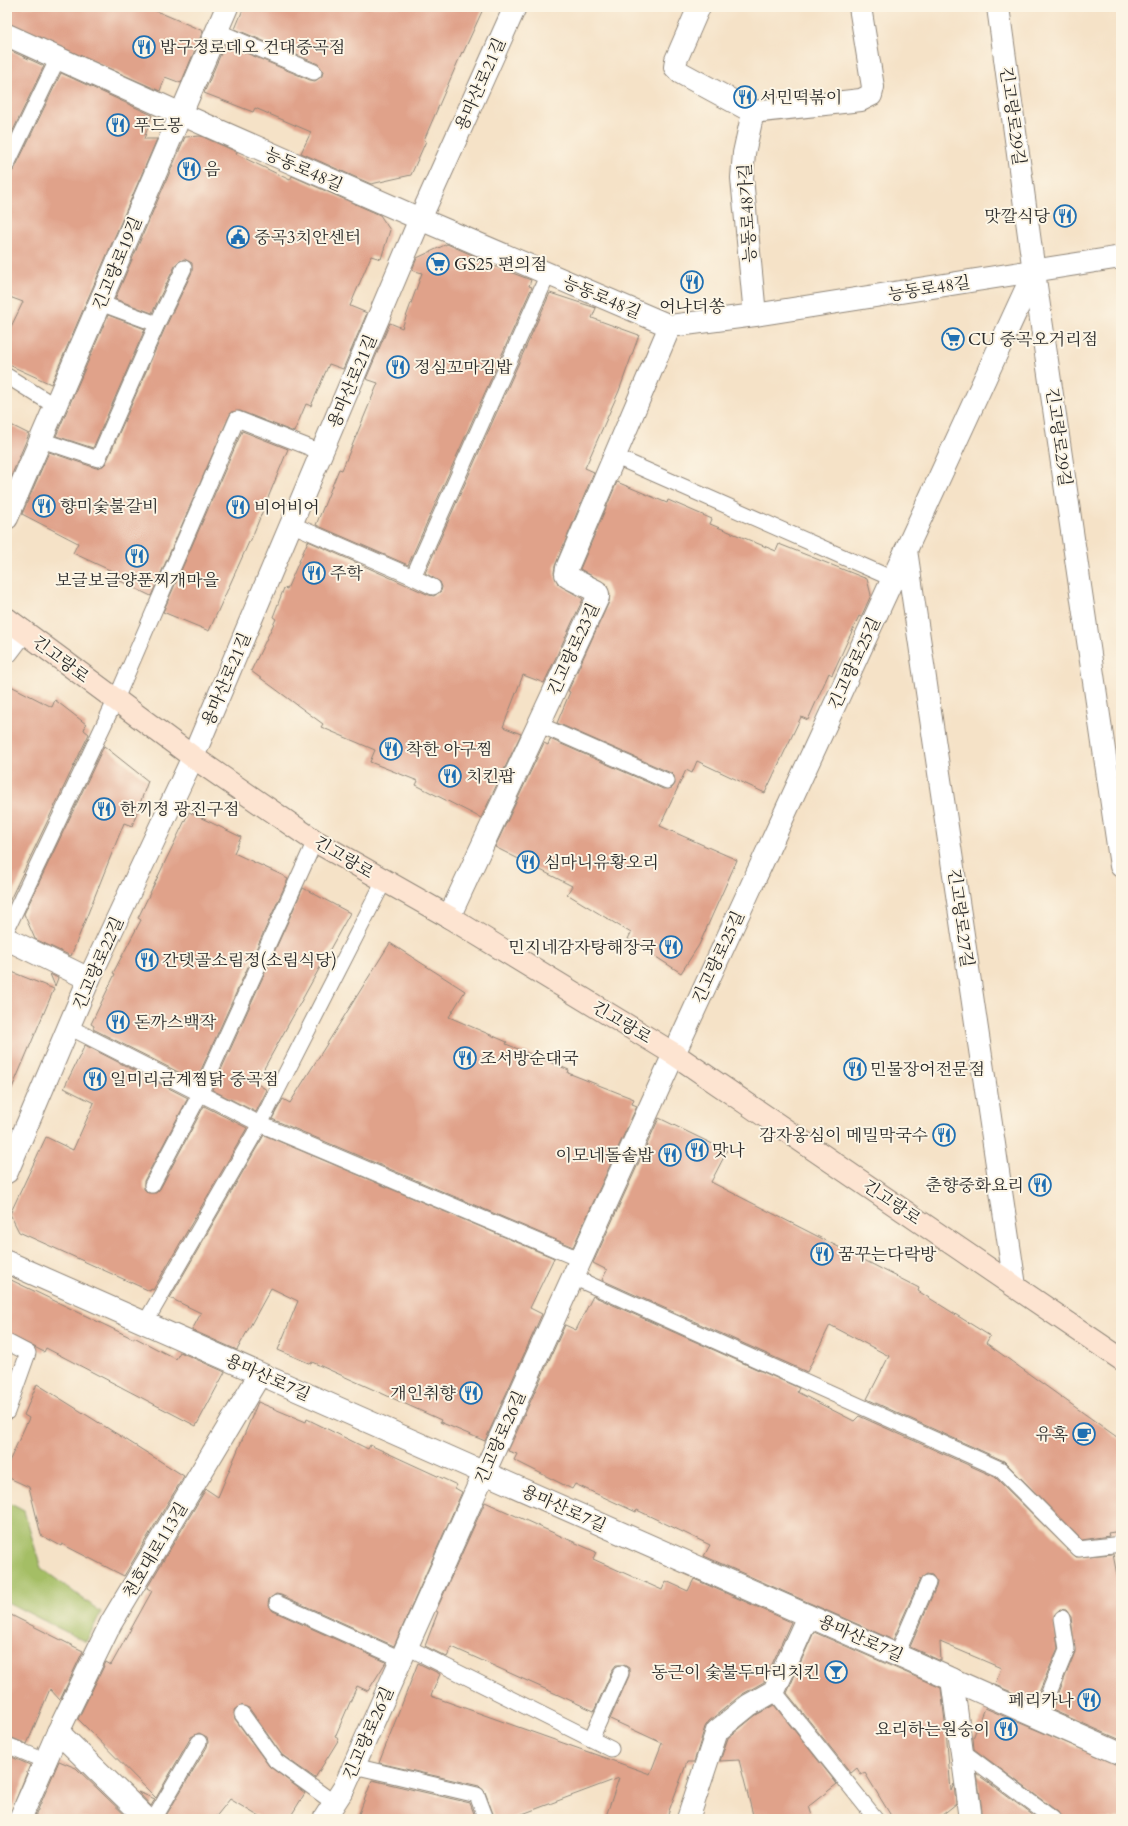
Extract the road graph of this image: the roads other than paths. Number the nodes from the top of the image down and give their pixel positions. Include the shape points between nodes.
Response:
1 (227, 7) edge
2 (515, 7) edge
3 (699, 7) edge
4 (860, 7) edge
5 (998, 7) edge
6 (217, 30) junction
7 (7, 35) edge
8 (58, 58) junction
9 (314, 72) dead end
10 (753, 112) junction
11 (181, 114) junction
12 (7, 164) edge
13 (420, 220) junction
14 (1121, 257) edge
15 (184, 268) dead end
16 (1034, 272) junction
17 (548, 274) junction
18 (100, 303) junction
19 (755, 315) junction
20 (157, 324) junction
21 (670, 326) junction
22 (7, 376) edge
23 (55, 406) junction
24 (41, 440) junction
25 (321, 452) junction
26 (614, 456) junction
27 (7, 518) edge
28 (291, 524) junction
29 (906, 550) junction
30 (413, 577) junction
31 (893, 579) junction
32 (433, 587) dead end
33 (15, 625) edge
34 (7, 652) edge
35 (116, 699) junction
36 (538, 724) junction
37 (1112, 740) edge
38 (193, 757) junction
39 (666, 781) dead end
40 (315, 841) junction
41 (1121, 866) edge
42 (384, 881) junction
43 (449, 917) junction
44 (7, 929) edge
45 (7, 939) edge
46 (89, 979) junction
47 (69, 1027) junction
48 (674, 1054) junction
49 (200, 1094) junction
50 (260, 1124) junction
51 (7, 1172) edge
52 (152, 1185) dead end
53 (7, 1262) edge
54 (577, 1268) junction
55 (1015, 1286) junction
56 (145, 1323) junction
57 (7, 1342) edge
58 (1121, 1359) edge
59 (260, 1374) junction
60 (7, 1412) edge
61 (484, 1472) junction
62 (1121, 1544) edge
63 (928, 1583) dead end
64 (277, 1603) dead end
65 (808, 1616) junction
66 (1062, 1618) dead end
67 (404, 1653) junction
68 (897, 1654) junction
69 (621, 1673) dead end
70 (952, 1679) junction
71 (774, 1691) junction
72 (242, 1714) dead end
73 (1039, 1717) junction
74 (58, 1732) junction
75 (591, 1739) junction
76 (198, 1742) dead end
77 (7, 1745) edge
78 (611, 1749) dead end
79 (962, 1751) junction
80 (1121, 1754) edge
81 (45, 1761) junction
82 (354, 1766) junction
83 (329, 1811) edge
84 (20, 1819) edge
85 (147, 1819) edge
86 (154, 1819) edge
87 (486, 1819) edge
88 (688, 1819) edge
89 (876, 1819) edge
90 (971, 1819) edge
91 (1053, 1819) edge

1 - 6 street, 긴고랑로19길
2 - 13 street, 용마산로21길
3 - 10 street via 675,67 681,73
4 - 10 street via 873,87 871,95 861,100
5 - 16 street, 긴고랑로29길
6 - 9 lane
6 - 11 street, 긴고랑로19길
7 - 8 street, 능동로48길
8 - 11 street, 능동로48길
8 - 12 lane
10 - 19 street, 능동로48가길 via 744,153 742,178
11 - 13 street, 능동로48길
11 - 18 street, 긴고랑로19길
13 - 17 street, 능동로48길
13 - 25 street, 용마산로21길
14 - 16 street, 능동로48길
15 - 20 lane
16 - 19 street, 능동로48길
16 - 29 street, 긴고랑로25길
16 - 37 street, 긴고랑로29길
17 - 21 street, 능동로48길
17 - 30 lane
18 - 20 lane
18 - 23 street, 긴고랑로19길
19 - 21 street, 능동로48길
20 - 24 lane via 98,459
21 - 26 street, 긴고랑로23길
22 - 23 lane
23 - 24 street, 긴고랑로19길
24 - 27 street, 긴고랑로19길
25 - 28 street, 용마산로21길
25 - 35 lane via 237,419
26 - 31 lane
26 - 36 street, 긴고랑로23길 via 566,572 571,580 596,591 598,597
28 - 30 lane
28 - 38 street, 용마산로21길
29 - 31 street, 긴고랑로25길
29 - 55 street, 긴고랑로27길
30 - 32 lane
31 - 48 street, 긴고랑로25길
33 - 34 street
33 - 35 main road, 긴고랑로
35 - 38 main road, 긴고랑로
35 - 44 lane
36 - 39 lane
36 - 43 street, 긴고랑로23길
37 - 41 street, 긴고랑로29길
38 - 40 main road, 긴고랑로
38 - 46 street, 긴고랑로22길
40 - 42 main road, 긴고랑로
40 - 49 lane
42 - 43 main road, 긴고랑로
42 - 50 lane
43 - 48 main road, 긴고랑로
45 - 46 street
46 - 47 street, 긴고랑로22길
47 - 49 lane
47 - 51 street, 긴고랑로22길
48 - 54 street, 긴고랑로26길
48 - 55 main road, 긴고랑로
49 - 50 lane
49 - 52 lane
50 - 54 lane
50 - 56 lane
53 - 56 street, 용마산로7길
54 - 61 street, 긴고랑로26길
54 - 62 lane via 1000,1469 1079,1549
55 - 58 main road, 긴고랑로
56 - 59 street, 용마산로7길
57 - 60 lane via 28,1353
59 - 61 street, 용마산로7길
59 - 74 street, 천호대로113길 via 111,1623
61 - 65 street, 용마산로7길
61 - 67 street, 긴고랑로26길
63 - 68 lane
64 - 67 lane
65 - 68 street, 용마산로7길
65 - 71 street
66 - 73 lane via 1067,1649
67 - 75 lane
67 - 82 street, 긴고랑로26길
68 - 70 street, 용마산로7길
69 - 75 lane
70 - 73 street, 용마산로7길
70 - 79 street
71 - 88 street via 750,1705 717,1731
71 - 89 lane
72 - 83 lane via 276,1761
73 - 80 street, 용마산로7길
74 - 81 street, 천호대로113길
74 - 85 street
75 - 78 lane
76 - 86 lane
77 - 81 lane
79 - 90 street
79 - 91 lane
81 - 84 street, 천호대로113길
82 - 83 street, 긴고랑로26길
82 - 87 lane via 477,1795

